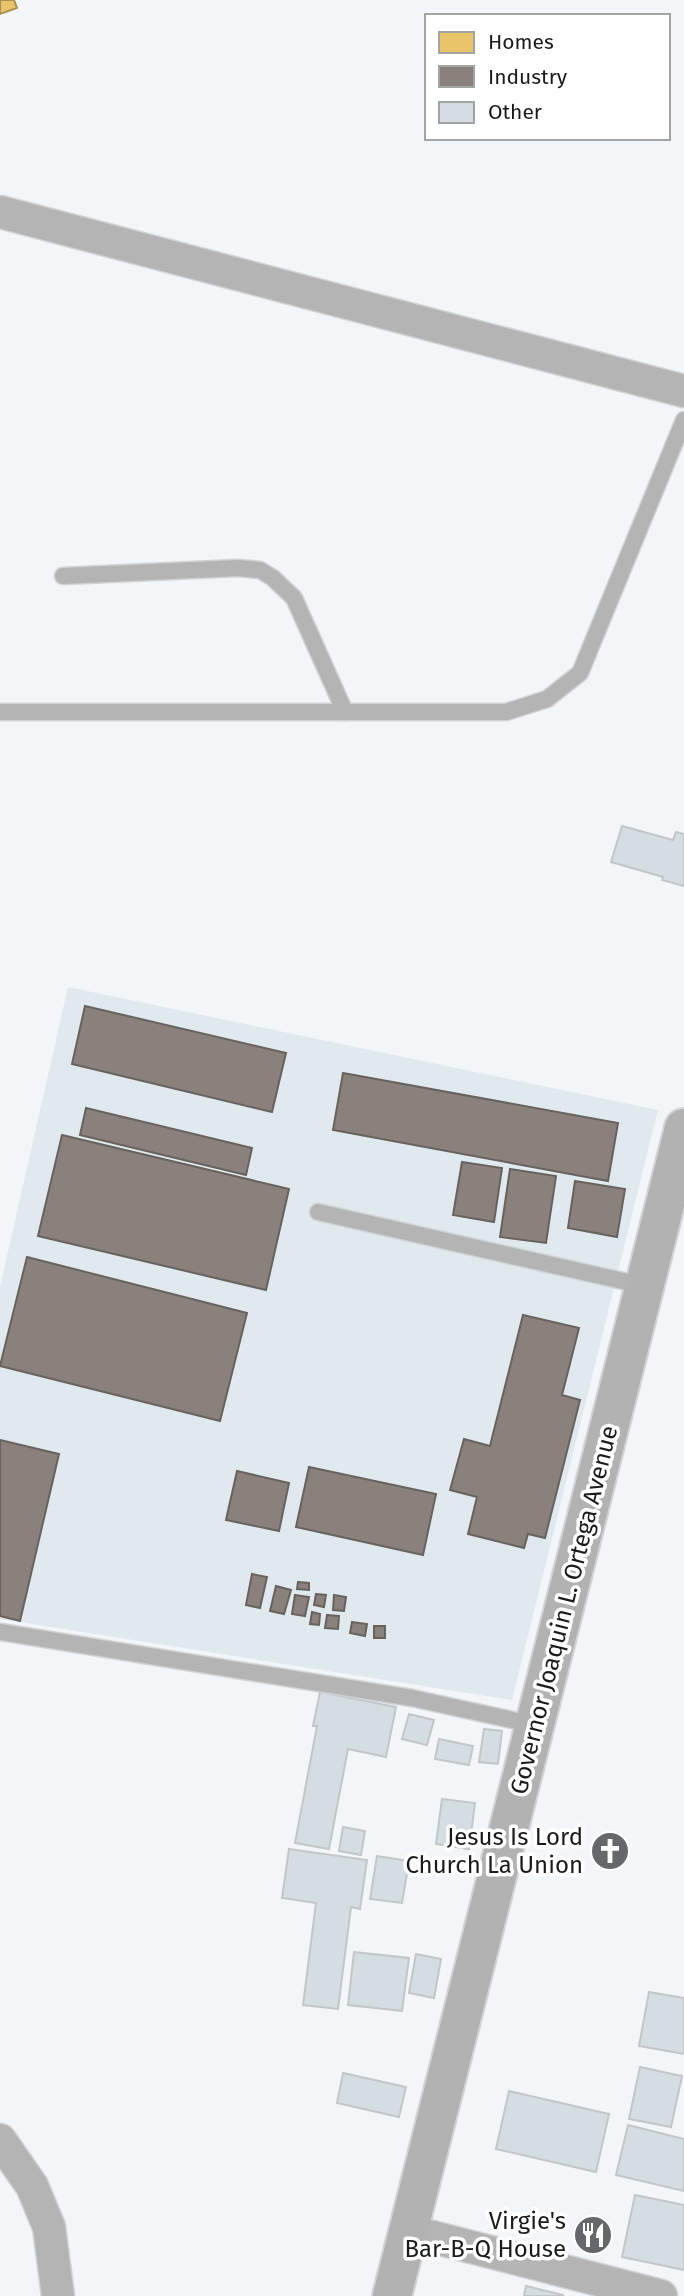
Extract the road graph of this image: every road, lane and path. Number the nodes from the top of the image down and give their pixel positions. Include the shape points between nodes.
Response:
1 (0, 212) edge
2 (684, 391) edge
3 (684, 420) edge
4 (63, 576) dead end
5 (0, 712) edge
6 (345, 712) junction
7 (684, 1128) edge
8 (318, 1212) dead end
9 (645, 1286) junction
10 (0, 1632) edge
11 (536, 1725) junction
12 (0, 2140) edge
13 (409, 2231) junction
14 (58, 2296) edge
15 (392, 2296) edge
16 (661, 2296) edge

1 - 2 street
3 - 6 lane via 580,673 547,699 506,712
4 - 6 lane via 260,570 293,598
5 - 6 lane
7 - 9 street, Governor Joaquin L. Ortega Avenue
8 - 9 lane
9 - 11 street, Governor Joaquin L. Ortega Avenue
10 - 11 lane via 412,1698
11 - 13 street, Governor Joaquin L. Ortega Avenue
12 - 14 street via 32,2186 49,2227
13 - 15 street, Governor Joaquin L. Ortega Avenue
13 - 16 street

